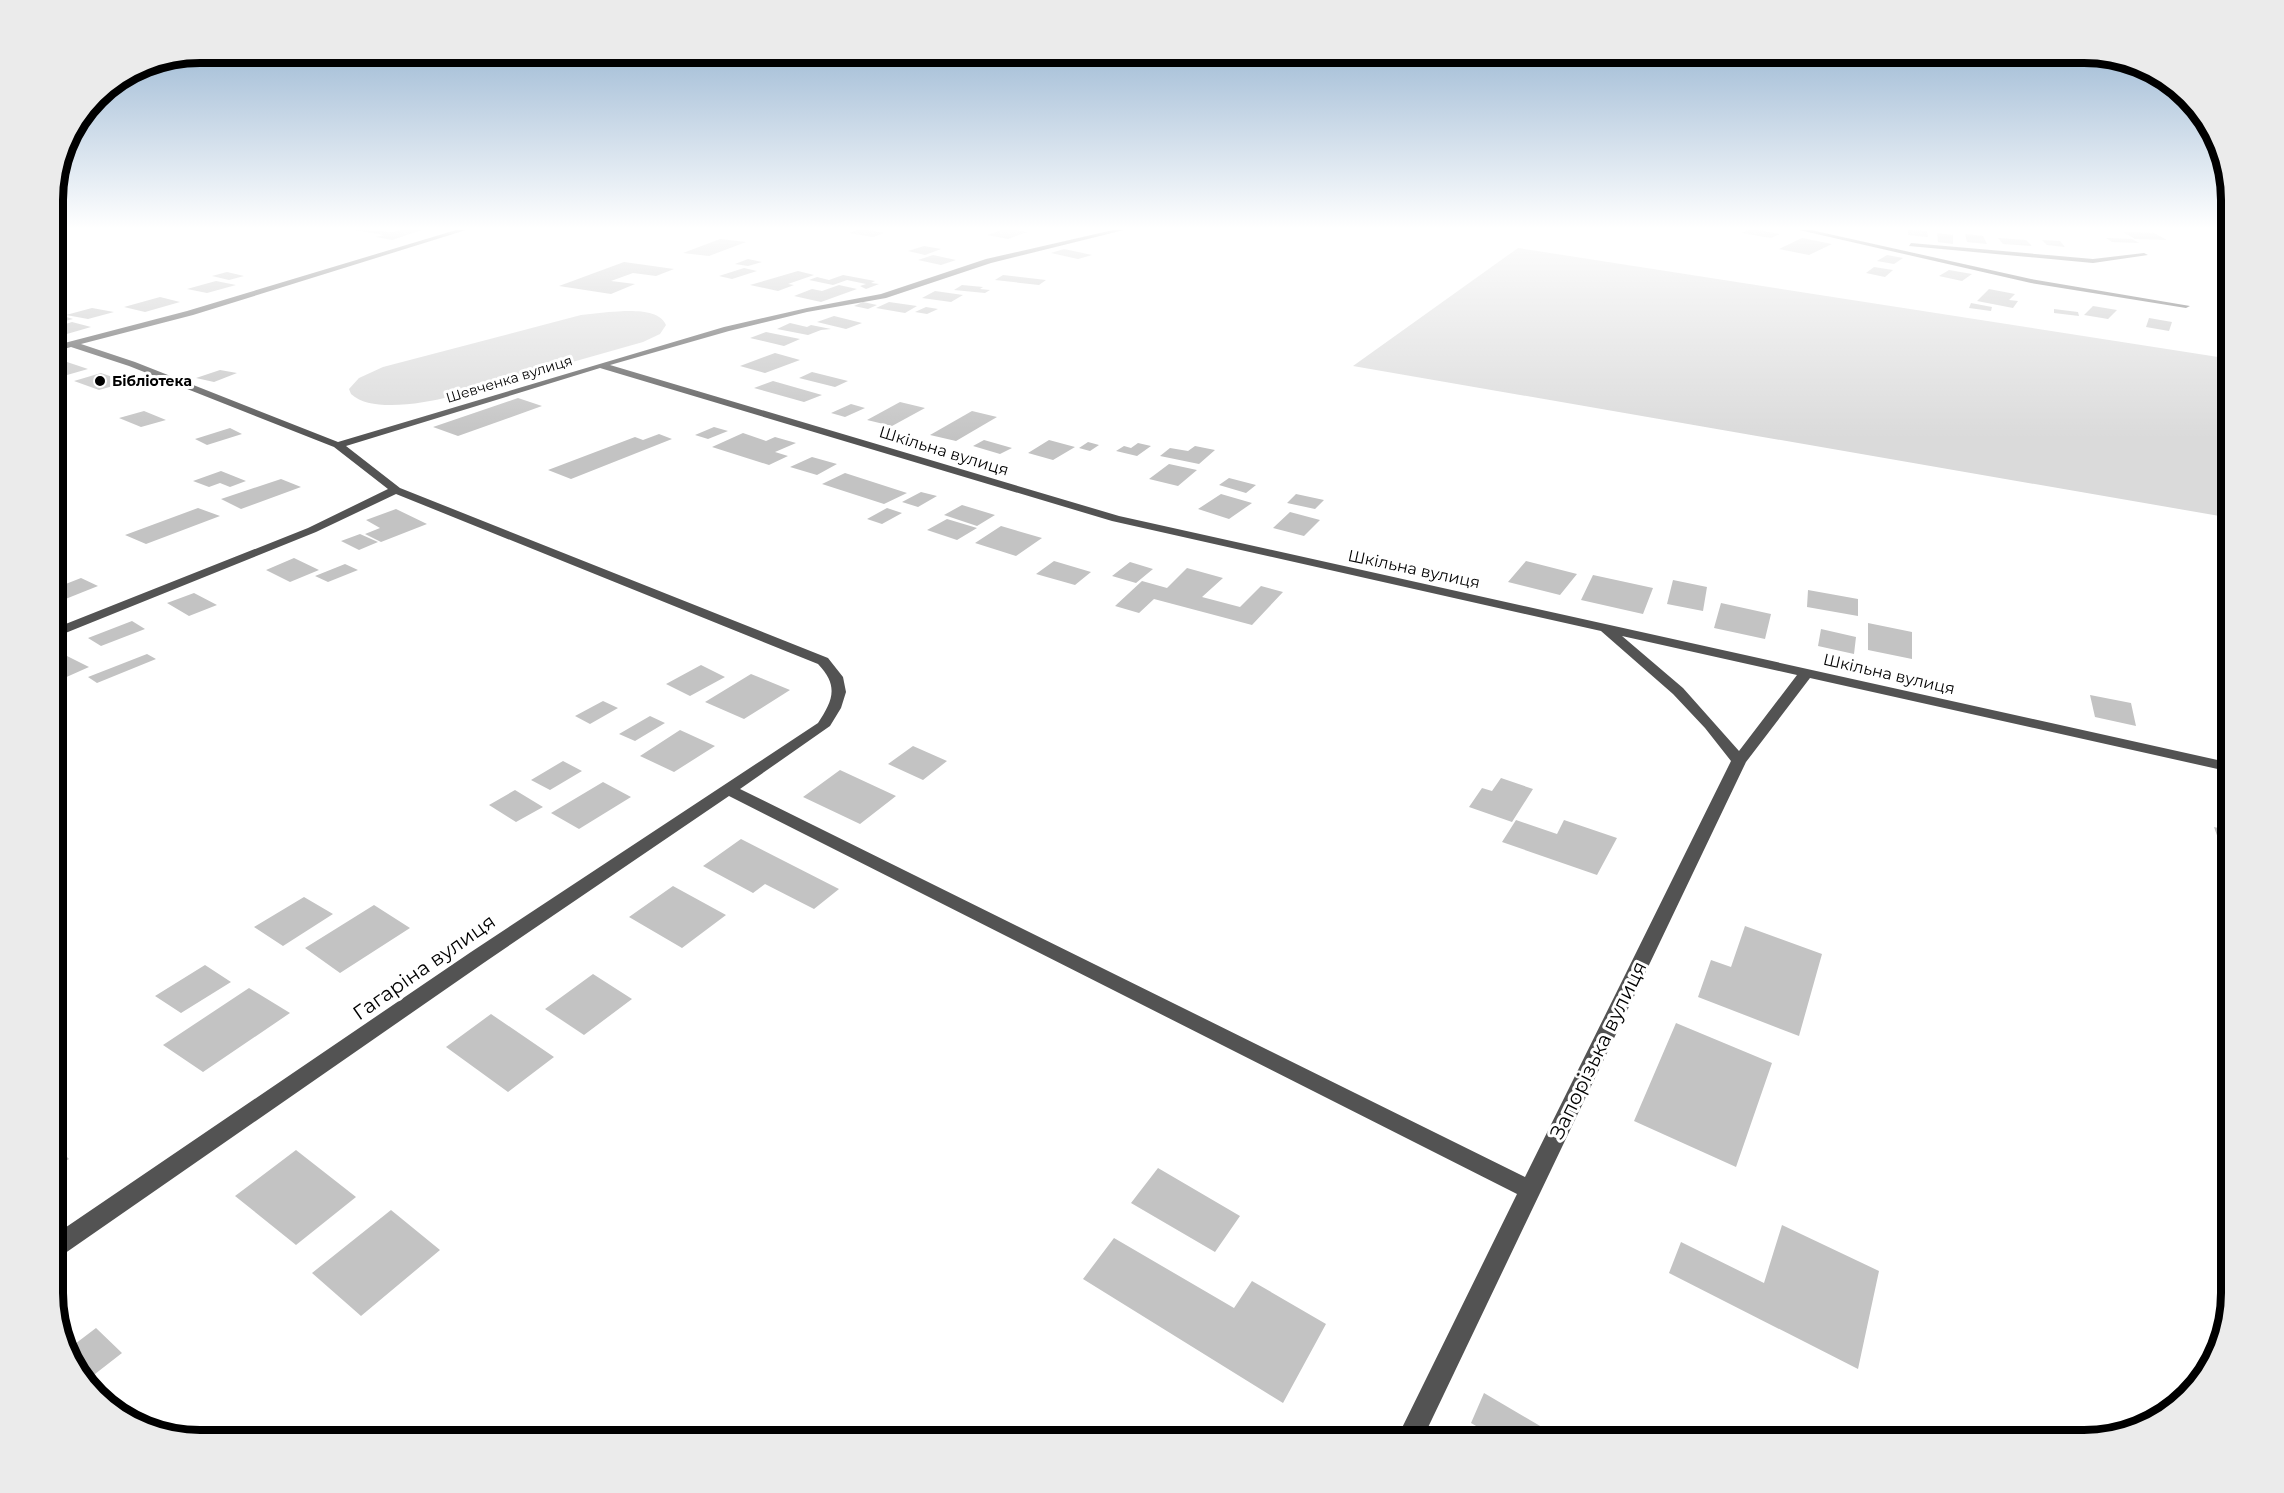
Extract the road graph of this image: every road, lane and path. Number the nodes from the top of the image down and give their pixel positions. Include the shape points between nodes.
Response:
1 (234, 300) edge
2 (863, 300) edge
3 (2147, 300) edge
4 (2186, 306) dead end
5 (72, 344) junction
6 (63, 346) edge
7 (600, 365) junction
8 (338, 445) junction
9 (396, 490) junction
10 (1602, 628) junction
11 (63, 630) edge
12 (1807, 672) junction
13 (1739, 761) junction
14 (2221, 766) edge
15 (728, 789) junction
16 (1530, 1190) junction
17 (63, 1242) edge
18 (1414, 1430) edge

1 - 5 street
2 - 7 street, Шевченка вулиця via 739,326
3 - 4 street
5 - 6 street
5 - 8 street
7 - 8 street, Шевченка вулиця
7 - 10 street, Шкільна вулиця via 1116,519
8 - 9 street
9 - 11 street via 312,530
9 - 15 street, Гагаріна вулиця via 823,661 836,674 839,688 836,707 823,726
10 - 12 street, Шкільна вулиця
10 - 13 street via 1653,666 1719,733
12 - 13 street, Запорізька вулиця
12 - 14 street, Шкільна вулиця
13 - 16 street, Запорізька вулиця
15 - 16 street
15 - 17 street, Гагаріна вулиця
16 - 18 street, Запорізька вулиця

